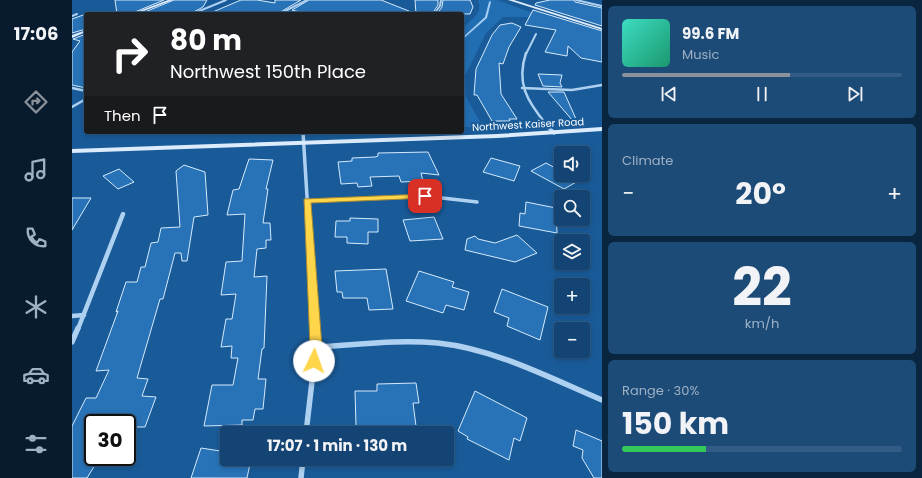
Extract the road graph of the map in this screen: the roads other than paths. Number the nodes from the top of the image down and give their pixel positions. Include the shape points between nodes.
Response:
1 (171, 0) edge
2 (226, 0) edge
3 (307, 0) edge
4 (441, 0) edge
5 (510, 0) edge
6 (519, 0) edge
7 (576, 0) edge
8 (602, 6) edge
9 (284, 11) joint
10 (138, 12) edge
11 (197, 12) edge
12 (289, 12) edge
13 (436, 12) edge
14 (77, 14) dead end
15 (72, 16) edge
16 (602, 26) edge
17 (602, 29) edge
18 (84, 33) edge
19 (536, 34) dead end
20 (72, 37) edge
21 (602, 85) edge
22 (72, 88) edge
23 (522, 88) junction
24 (84, 91) edge
25 (84, 100) edge
26 (72, 107) edge
27 (602, 129) edge
28 (554, 133) junction
29 (303, 134) edge
30 (304, 143) junction
31 (72, 151) edge
32 (307, 201) junction
33 (477, 202) dead end
34 (123, 214) dead end
35 (84, 315) junction
36 (72, 316) edge
37 (72, 342) edge
38 (316, 347) junction
39 (602, 400) edge
40 (307, 426) edge
41 (303, 466) edge
42 (301, 478) edge

1 - 10 main road
2 - 11 street
3 - 9 street
4 - 13 street
5 - 17 main road
6 - 16 main road
7 - 8 street
9 - 12 street
14 - 15 street
18 - 20 main road
19 - 23 street via 520,73
21 - 23 street via 572,90
22 - 24 street
23 - 28 street via 528,102
25 - 26 street
27 - 28 main road, Northwest Kaiser Road
28 - 30 main road, Northwest Kaiser Road
29 - 30 street
30 - 31 main road, Northwest Kaiser Road
30 - 32 street
32 - 33 street via 425,196
32 - 38 street
34 - 35 street
35 - 36 street
35 - 37 street
38 - 39 street via 415,342 455,346 495,357
38 - 40 street
41 - 42 street

